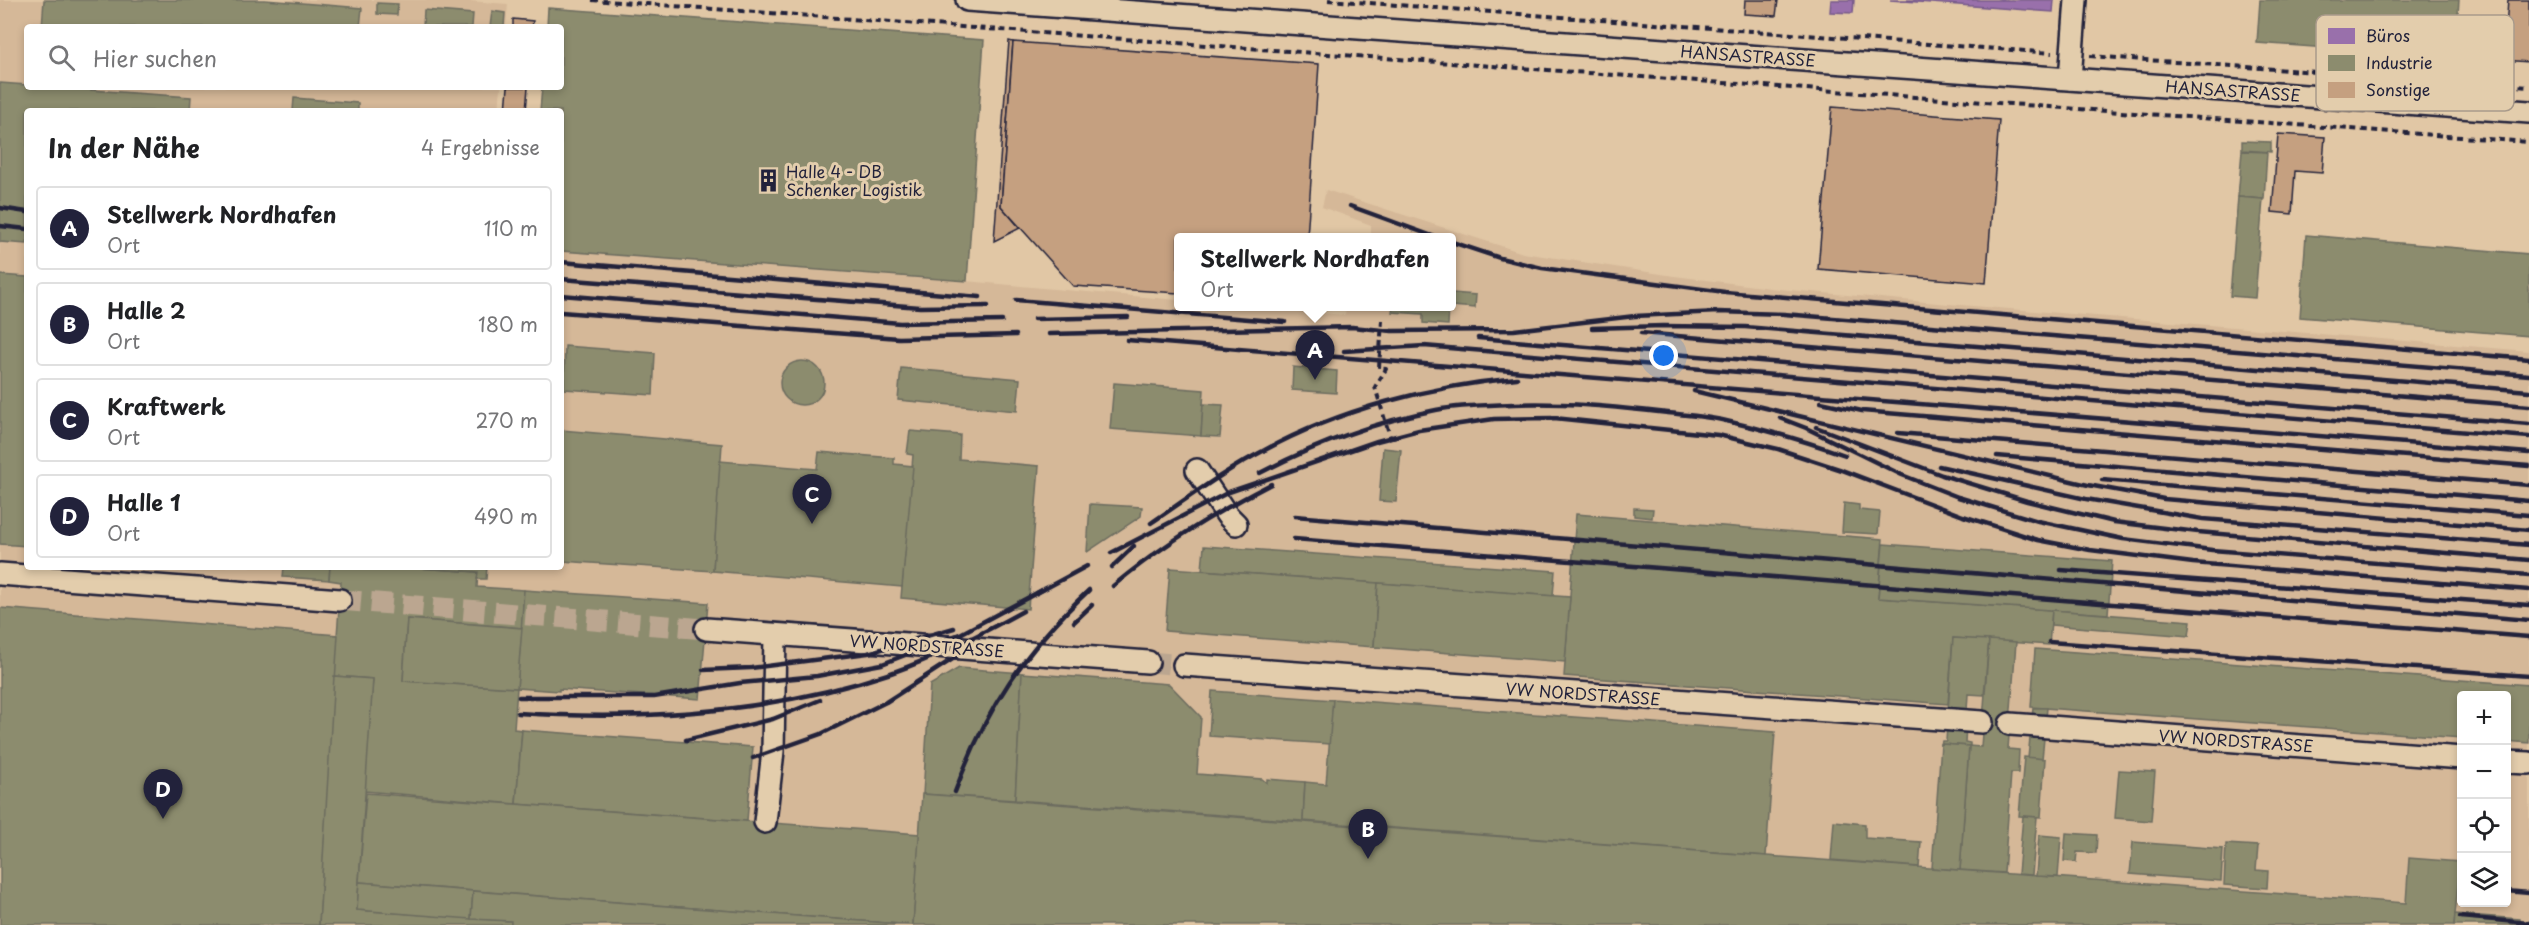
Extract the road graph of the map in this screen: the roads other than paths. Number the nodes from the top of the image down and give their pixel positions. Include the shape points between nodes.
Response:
1 (968, 0) edge
2 (2076, 0) edge
3 (2070, 79) junction
4 (2316, 97) edge
5 (2514, 111) edge
6 (2529, 112) edge
7 (1197, 470) dead end
8 (1236, 524) dead end
9 (0, 574) edge
10 (340, 600) tunnel mouth
11 (706, 629) tunnel mouth
12 (775, 635) junction
13 (1148, 662) tunnel mouth
14 (1184, 665) tunnel mouth
15 (1982, 722) dead end
16 (2010, 724) dead end
17 (2457, 758) edge
18 (2511, 762) edge
19 (2529, 763) edge
20 (765, 822) dead end

1 - 3 street, HANSASTRASSE
2 - 3 street
3 - 4 street, HANSASTRASSE
5 - 6 street, HANSASTRASSE
7 - 8 street
9 - 10 street
11 - 12 street, VW NORDSTRASSE
12 - 13 street, VW NORDSTRASSE
12 - 20 street via 773,751
14 - 15 street, VW NORDSTRASSE
16 - 17 street, VW NORDSTRASSE
18 - 19 street

